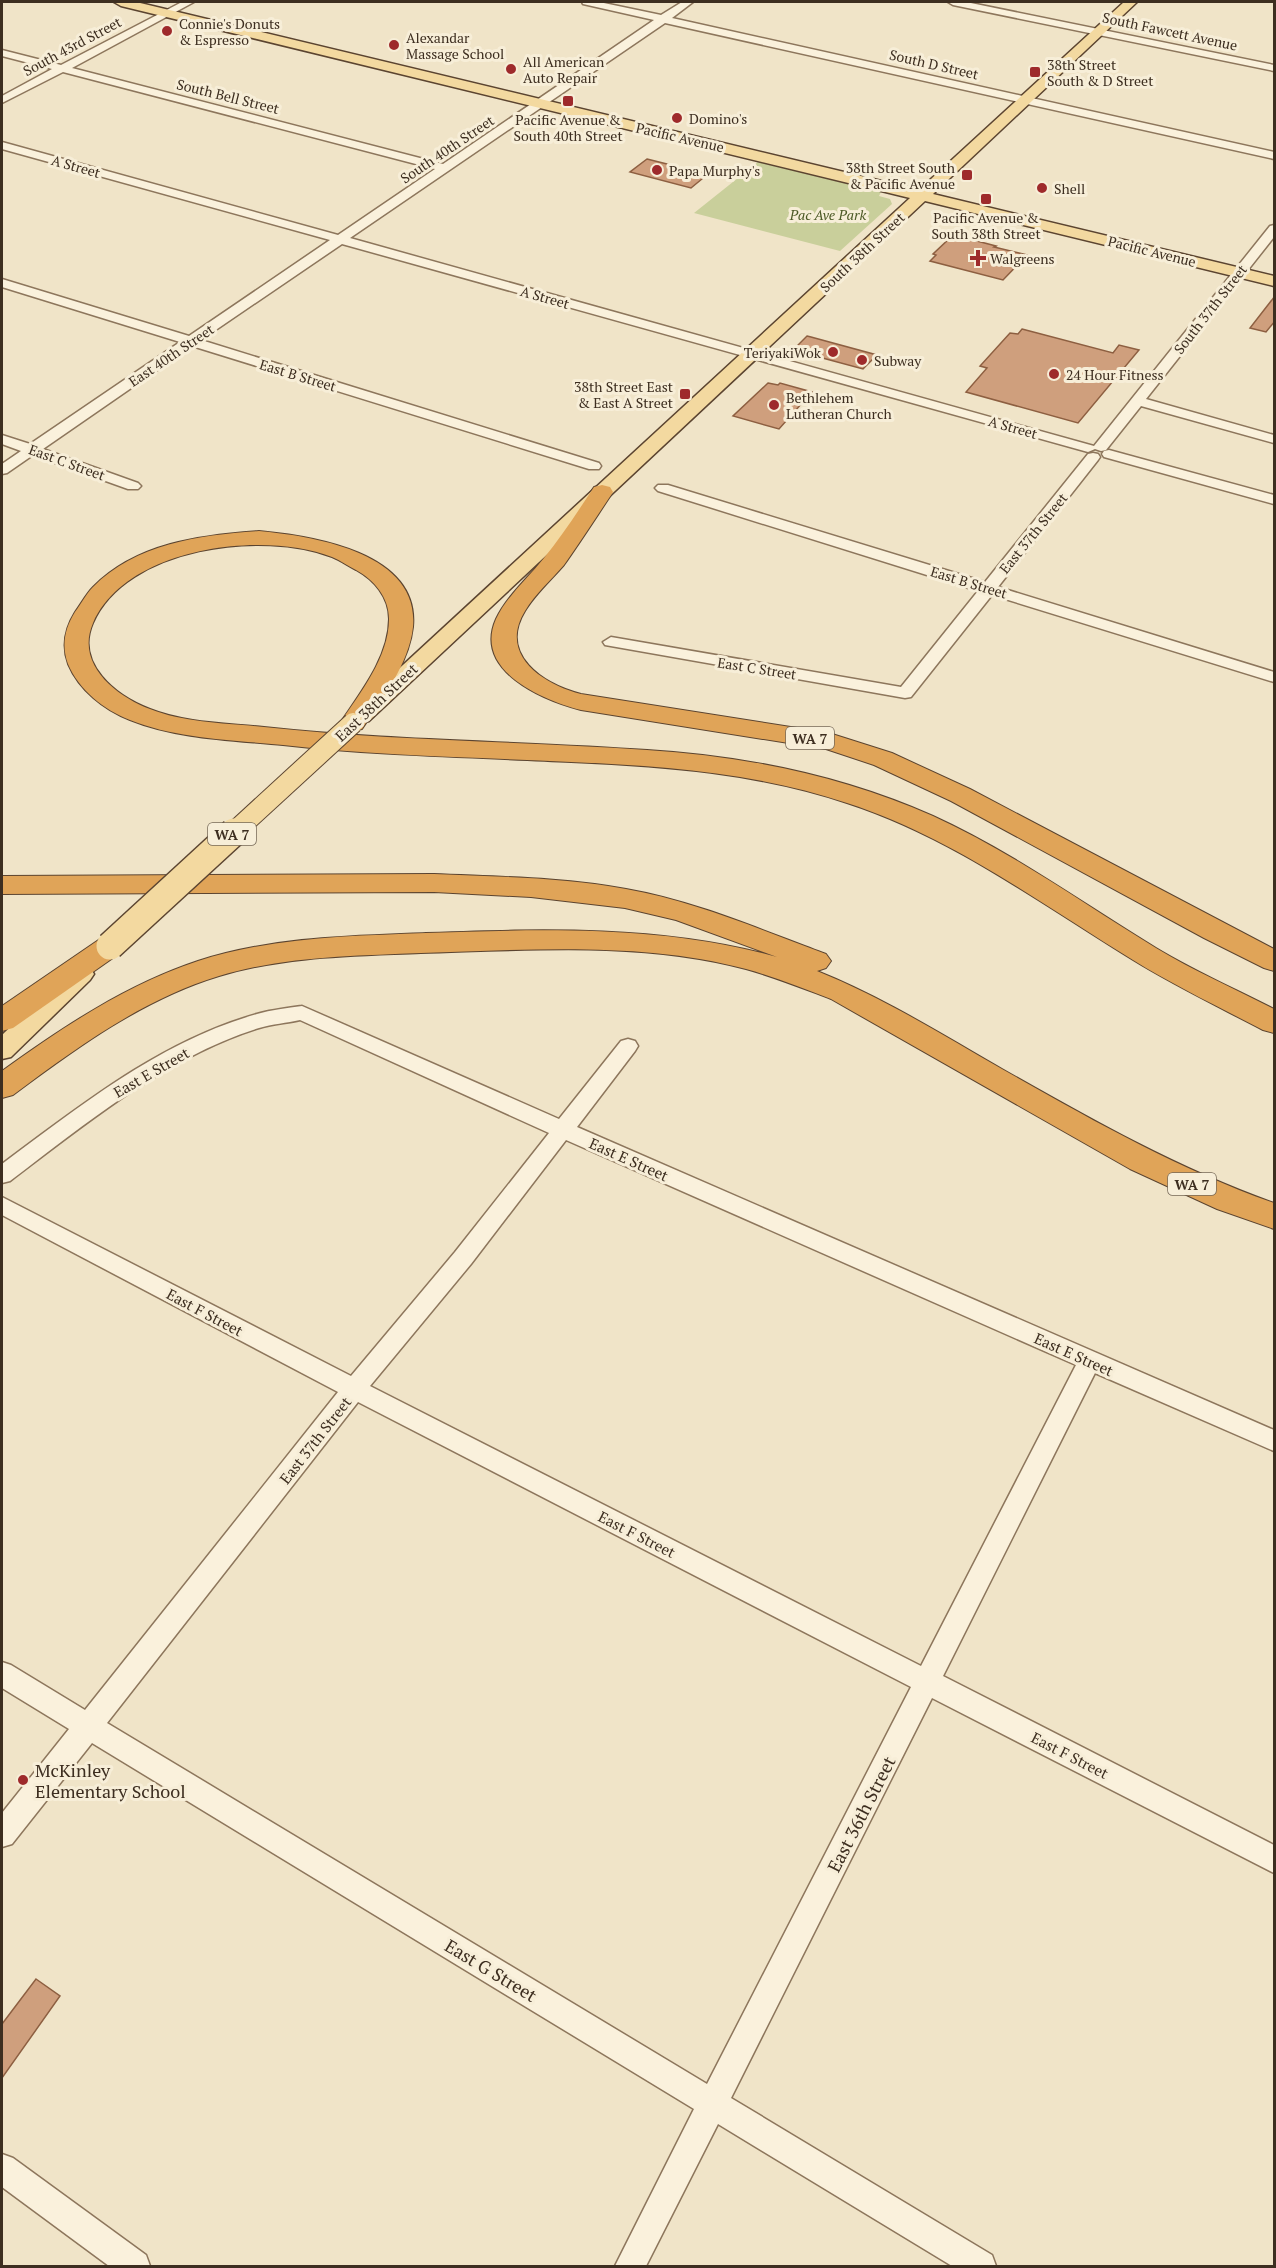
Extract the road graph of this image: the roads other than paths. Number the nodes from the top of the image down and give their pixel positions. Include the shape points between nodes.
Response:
1 (121, 2) edge
2 (189, 2) edge
3 (587, 2) edge
4 (688, 2) edge
5 (953, 2) edge
6 (1131, 2) edge
7 (167, 13) junction
8 (663, 18) junction
9 (1099, 31) junction
10 (2, 53) edge
11 (1275, 68) edge
12 (62, 69) junction
13 (2, 100) edge
14 (1026, 100) junction
15 (540, 103) junction
16 (2, 145) edge
17 (1275, 155) edge
18 (446, 168) junction
19 (924, 196) junction
20 (1275, 228) edge
21 (341, 240) junction
22 (1239, 272) junction
23 (1275, 281) edge
24 (2, 283) edge
25 (190, 342) junction
26 (751, 354) junction
27 (1137, 401) junction
28 (2, 439) edge
29 (1275, 439) edge
30 (32, 449) junction
31 (1098, 451) junction
32 (594, 465) dead end
33 (2, 470) edge
34 (133, 486) dead end
35 (663, 488) dead end
36 (602, 492) junction
37 (1275, 500) edge
38 (988, 588) junction
39 (611, 642) dead end
40 (1275, 677) edge
41 (905, 693) joint
42 (353, 723) junction
43 (2, 885) edge
44 (110, 946) junction
45 (1275, 961) edge
46 (2, 1020) edge
47 (1275, 1022) edge
48 (628, 1046) dead end
49 (2, 1050) edge
50 (2, 1087) edge
51 (563, 1130) junction
52 (1112, 1145) junction
53 (2, 1175) edge
54 (2, 1205) edge
55 (1275, 1216) edge
56 (1090, 1360) junction
57 (354, 1389) junction
58 (1275, 1441) edge
59 (2, 1674) edge
60 (927, 1682) junction
61 (88, 1726) junction
62 (2, 1834) edge
63 (1275, 1859) edge
64 (714, 2104) junction
65 (2, 2169) edge
66 (135, 2266) edge
67 (630, 2266) edge
68 (981, 2266) edge

1 - 7 main road, Pacific Avenue
2 - 7 street, South 43rd Street
3 - 8 street, South D Street
4 - 8 street, South 40th Street
5 - 9 street, South Fawcett Avenue
6 - 9 main road, South 38th Street
7 - 12 street, South 43rd Street
7 - 15 main road, Pacific Avenue
8 - 14 street, South D Street
8 - 15 street, South 40th Street
9 - 11 street, South Fawcett Avenue
9 - 14 main road, South 38th Street
10 - 12 street, South Bell Street
12 - 13 street, South 43rd Street
12 - 18 street, South Bell Street
14 - 17 street, South D Street
14 - 19 main road, South 38th Street / WA 7
15 - 18 street, South 40th Street
15 - 19 main road, Pacific Avenue
16 - 21 street, A Street
18 - 21 street, South 40th Street
19 - 22 main road, Pacific Avenue
19 - 26 main road, South 38th Street / WA 7
20 - 22 street, South 37th Street
21 - 25 street, East 40th Street
21 - 26 street, A Street
22 - 23 main road, Pacific Avenue
22 - 27 street, South 37th Street
24 - 25 street, East B Street
25 - 30 street, East 40th Street
25 - 32 street, East B Street
26 - 31 street, A Street
26 - 36 main road, East 38th Street / WA 7
27 - 29 street
27 - 31 street, South 37th Street
28 - 30 street, East C Street
30 - 33 street, East 40th Street
30 - 34 street, East C Street
31 - 37 street, A Street
31 - 38 street, East 37th Street
35 - 38 street, East B Street
36 - 42 main road, East 38th Street / WA 7
36 - 45 highway, WA 7 via 506,623 505,642 512,659 532,682 581,702 829,741 880,757 949,788 1208,929
38 - 40 street, East B Street
38 - 41 street, East 37th Street
39 - 41 street, East C Street
42 - 44 main road, East 38th Street / WA 7, bridge
42 - 47 highway via 392,655 401,613 385,580 345,553 285,539 235,538 190,546 153,558 125,573 99,594 80,626 77,654 95,687 112,701 139,714 173,723 387,746 720,765 855,795 957,839 1148,957
43 - 52 highway, WA 7 via 434,884 531,888 625,898 683,912 834,969 886,996
44 - 46 highway
44 - 49 main road, East 38th Street / WA 7
48 - 51 street, East 37th Street
50 - 52 highway via 116,1011 175,982 249,958 348,944 622,940 732,955 840,991
51 - 53 street, East E Street via 302,1013 231,1030 169,1060 104,1099
51 - 56 street, East E Street
51 - 57 street, East 37th Street
52 - 55 highway, WA 7 via 1189,1183
54 - 57 street, East F Street
56 - 58 street, East E Street
56 - 60 street, East 36th Street
57 - 60 street, East F Street
57 - 61 street, East 37th Street
59 - 61 street, East G Street
60 - 63 street, East F Street
60 - 64 street, East 36th Street
61 - 62 street, East 37th Street
61 - 64 street, East G Street
64 - 67 street, East 36th Street
64 - 68 street, East G Street
65 - 66 street

